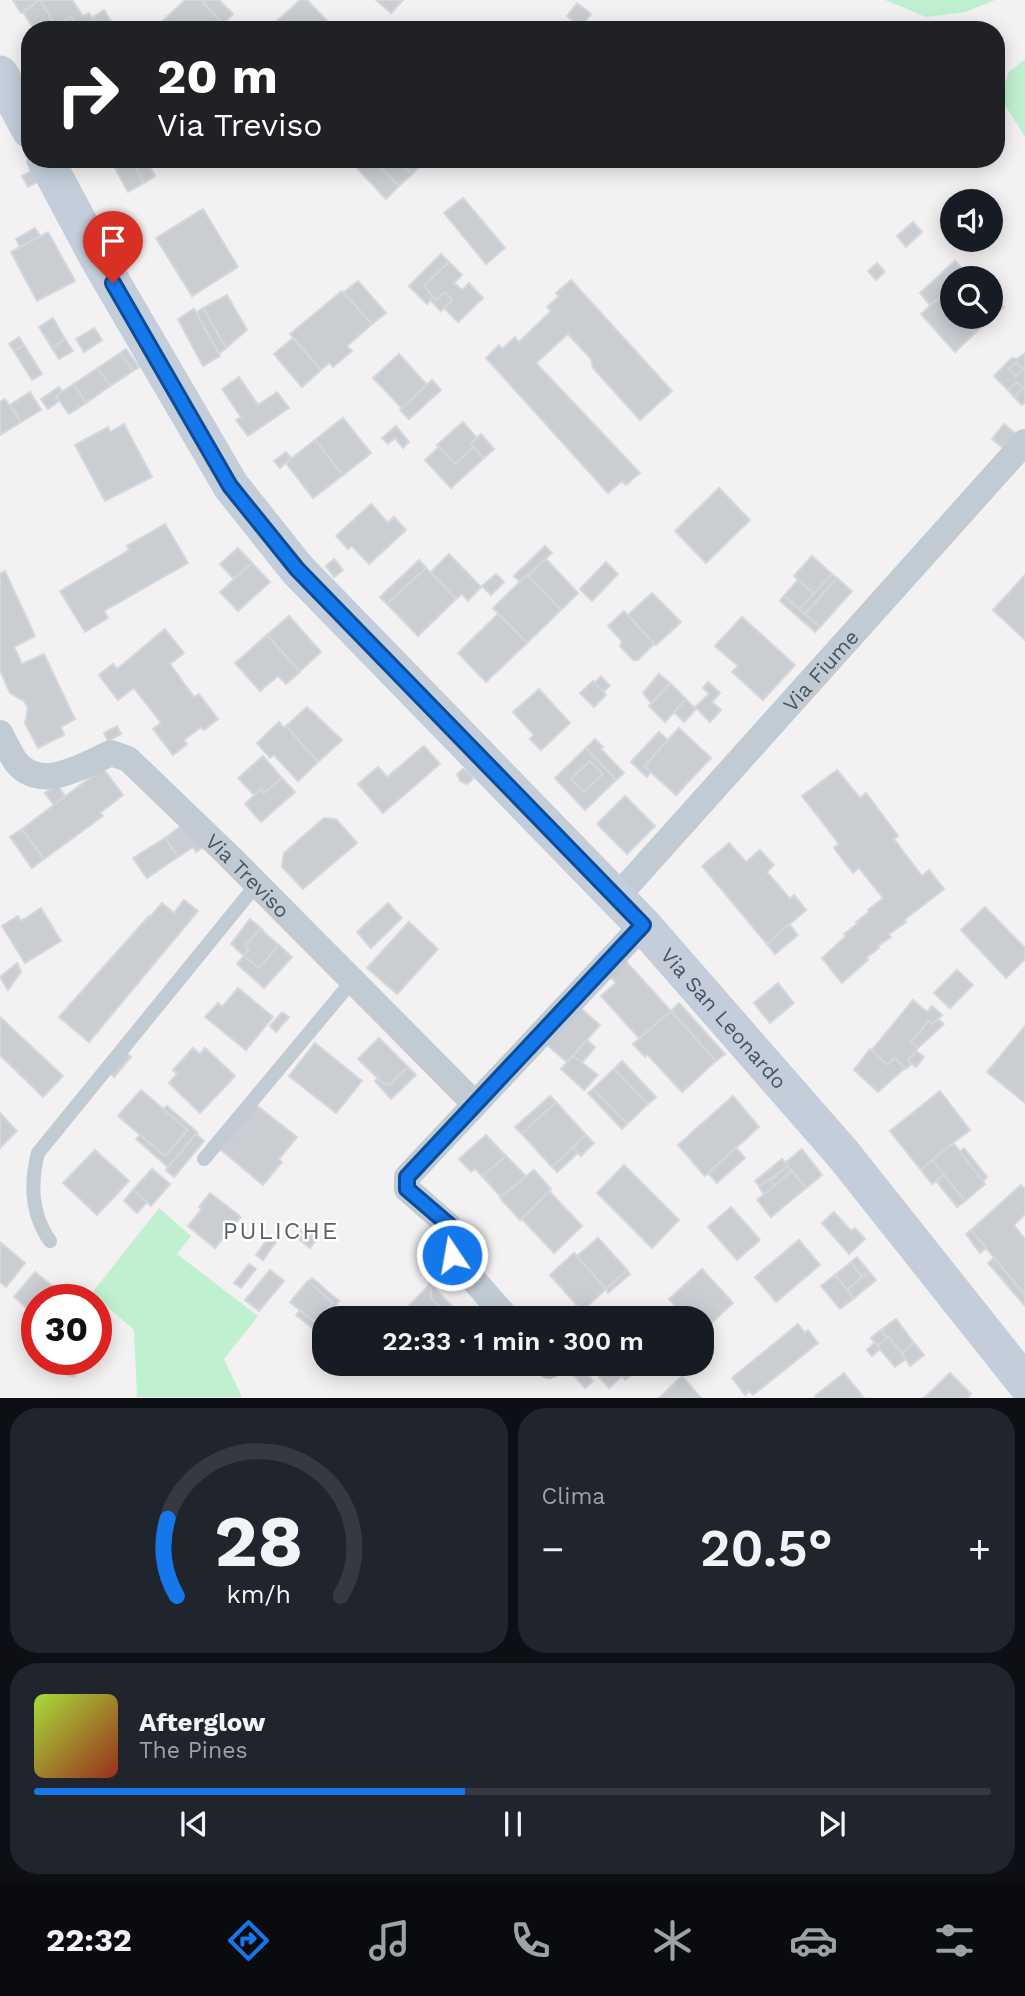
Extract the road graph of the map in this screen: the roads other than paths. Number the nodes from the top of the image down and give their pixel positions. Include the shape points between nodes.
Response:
1 (0, 74) edge
2 (21, 113) edge
3 (50, 168) edge
4 (1025, 442) edge
5 (0, 733) edge
6 (257, 884) junction
7 (616, 898) junction
8 (643, 925) junction
9 (353, 980) junction
10 (475, 1104) junction
11 (204, 1159) dead end
12 (50, 1241) dead end
13 (497, 1306) edge
14 (1025, 1383) edge

1 - 2 main road
3 - 7 main road, Via San Leonardo via 230,486 297,569
4 - 7 street, Via Fiume
5 - 6 street, Via Treviso via 18,764 38,776 61,775 111,753 128,759
6 - 9 street, Via Treviso
6 - 12 lane via 38,1153 34,1206
7 - 8 main road, Via San Leonardo
8 - 10 street
8 - 14 main road, Via San Leonardo via 843,1154
9 - 10 street, Via Treviso
9 - 11 lane
10 - 13 street via 407,1177 407,1189 449,1225 452,1255

